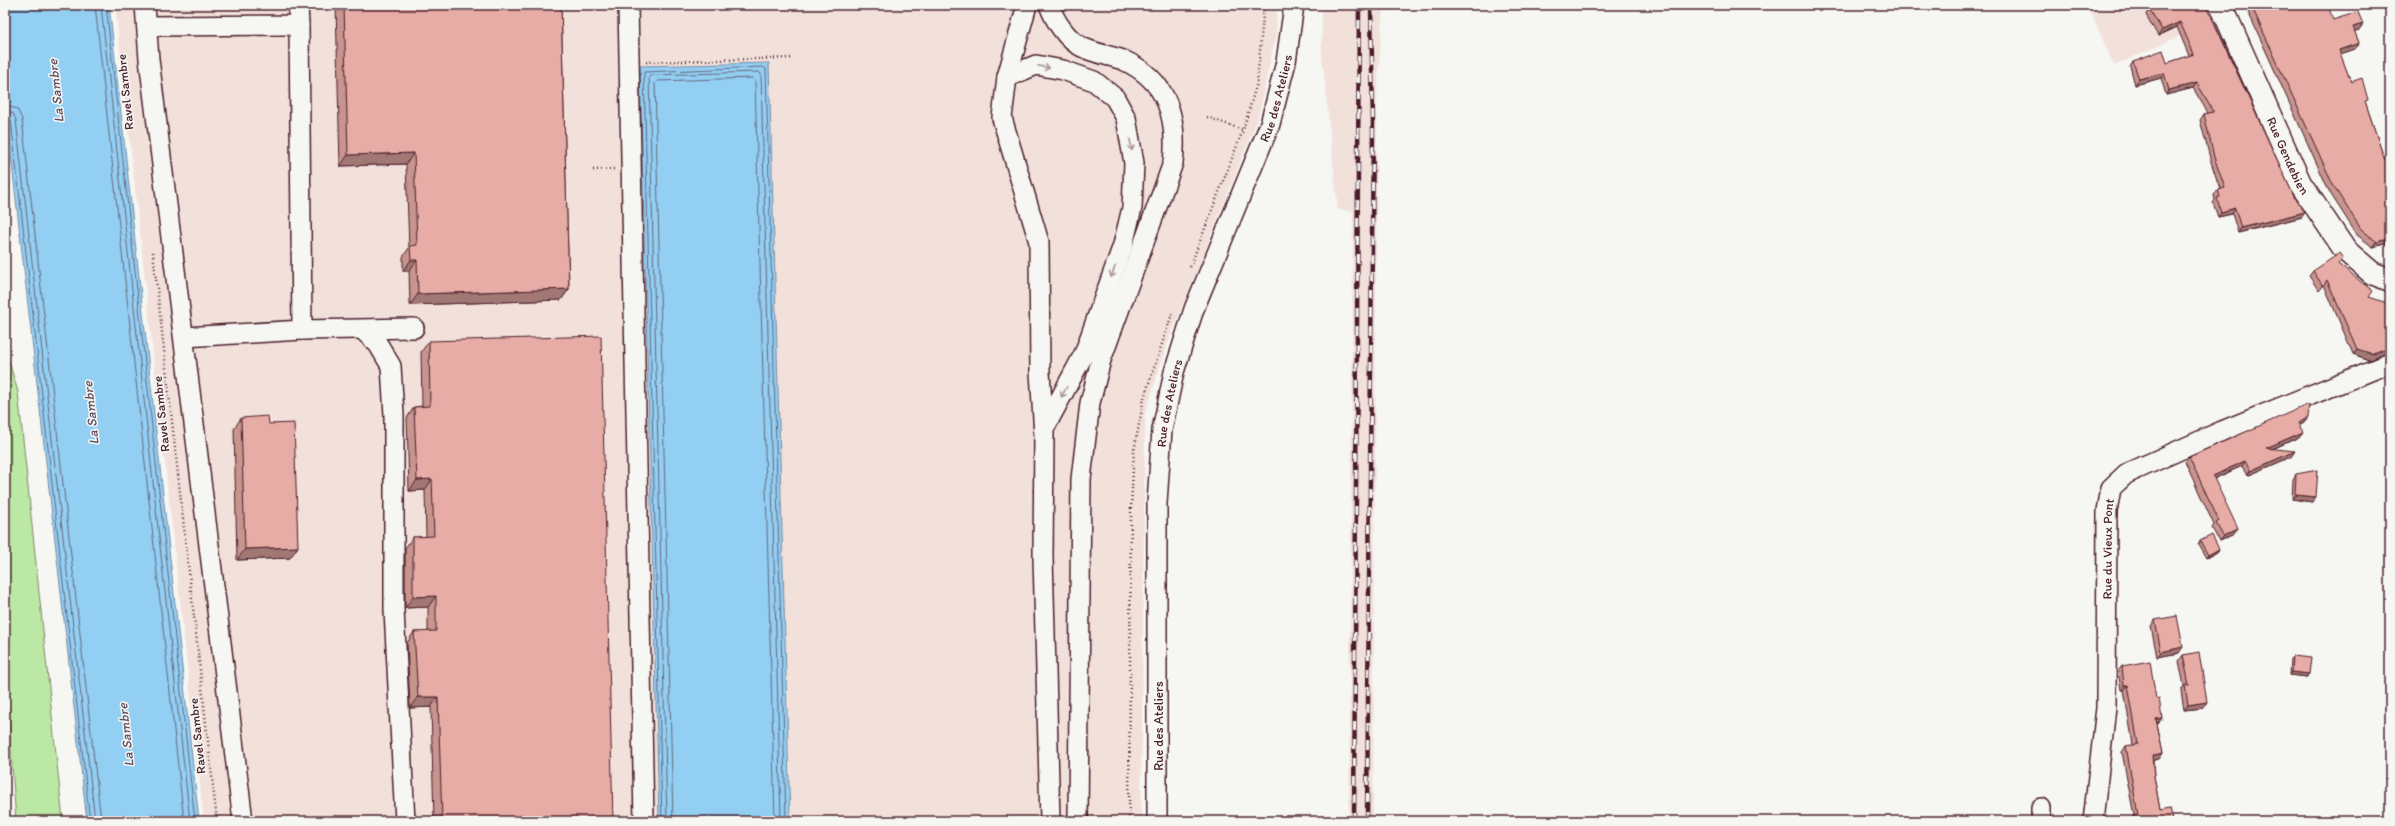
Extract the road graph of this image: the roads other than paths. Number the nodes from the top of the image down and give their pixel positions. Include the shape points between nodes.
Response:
1 (145, 5) edge
2 (298, 5) edge
3 (628, 5) edge
4 (1027, 5) edge
5 (1049, 5) edge
6 (1294, 5) edge
7 (2221, 5) edge
8 (299, 25) junction
9 (147, 26) junction
10 (1007, 77) junction
11 (2390, 280) edge
12 (414, 328) dead end
13 (302, 330) junction
14 (363, 330) junction
15 (184, 337) junction
16 (2390, 363) edge
17 (1044, 429) junction
18 (243, 821) edge
19 (405, 821) edge
20 (644, 821) edge
21 (1050, 821) edge
22 (1078, 821) edge
23 (1157, 821) edge
24 (2093, 821) edge

1 - 9 street
2 - 8 street
3 - 20 street
4 - 10 street
5 - 22 street via 1065,33 1082,47 1124,60 1148,76 1165,96 1174,122 1175,143 1173,163 1100,360 1085,432 1081,479
6 - 23 street, Rue des Ateliers via 1286,62 1270,124 1194,309 1174,372 1162,430 1157,503
7 - 11 main road, Rue Gendebien via 2300,183 2345,250 2372,272
8 - 9 street
8 - 13 street
9 - 15 street
10 - 17 street via 1002,118 1039,242 1040,364
10 -> 17 street via 1036,65 1063,70 1094,82 1116,98 1126,118 1134,163 1132,208 1123,245 1084,354
12 - 14 street
13 - 14 street
13 - 15 street
14 - 19 street via 378,344 391,366 394,415 394,610
15 - 18 street
16 - 24 street, Rue du Vieux Pont via 2222,431 2126,474 2111,488 2107,511 2106,708
17 - 21 street via 1043,556

